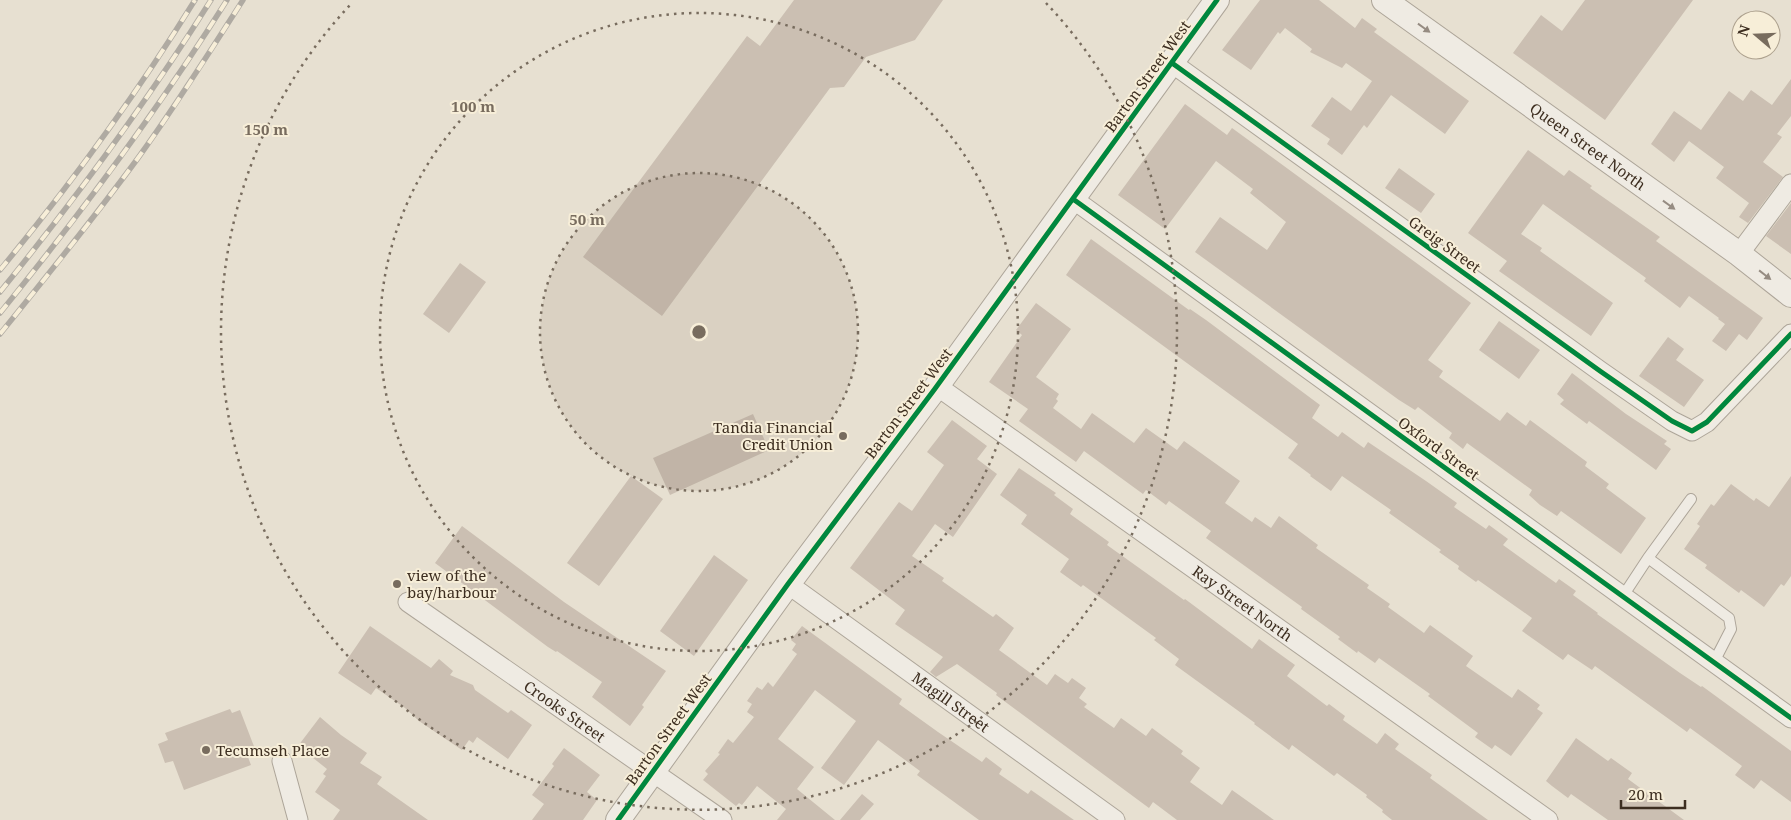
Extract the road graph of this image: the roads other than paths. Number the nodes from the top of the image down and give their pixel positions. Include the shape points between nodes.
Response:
1 (1217, 0) edge
2 (1384, 0) edge
3 (1172, 63) junction
4 (1791, 184) edge
5 (1073, 199) junction
6 (1738, 254) junction
7 (1791, 295) edge
8 (1791, 334) edge
9 (937, 386) junction
10 (1691, 499) dead end
11 (1648, 558) junction
12 (788, 584) junction
13 (1623, 596) junction
14 (408, 602) dead end
15 (1714, 662) junction
16 (1791, 718) edge
17 (282, 761) dead end
18 (653, 772) junction
19 (298, 820) edge
20 (618, 820) edge
21 (722, 820) edge
22 (1115, 820) edge
23 (1548, 820) edge

1 - 3 street, Barton Street West
2 -> 6 street, Queen Street North
3 - 5 street, Barton Street West
3 - 8 street, Greig Street via 1672,421 1692,431 1707,422
4 - 6 street
5 - 9 street, Barton Street West
5 - 13 street, Oxford Street
6 -> 7 street, Queen Street North
9 - 12 street, Barton Street West
9 - 23 street, Ray Street North
10 - 11 lane
11 - 13 lane
11 - 15 lane via 1729,618 1731,629
12 - 18 street, Barton Street West
12 - 22 street, Magill Street
13 - 15 street, Oxford Street
14 - 18 street, Crooks Street
15 - 16 street, Oxford Street
17 - 19 street
18 - 20 street, Barton Street West
18 - 21 street, Crooks Street

